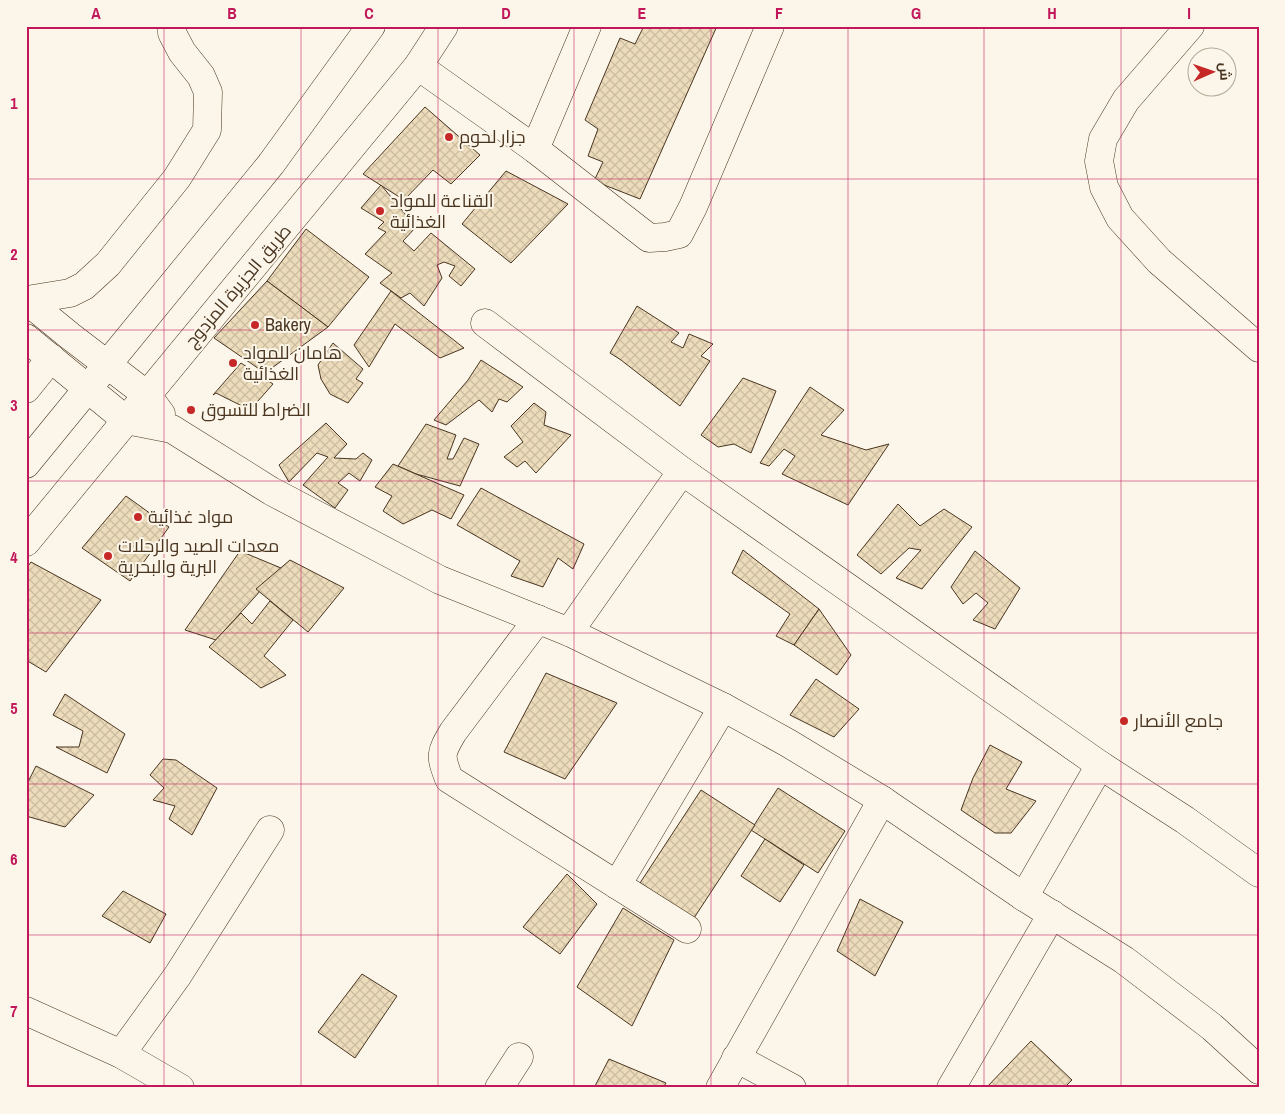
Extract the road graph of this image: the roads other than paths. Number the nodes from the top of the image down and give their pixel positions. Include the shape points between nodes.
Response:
1 (172, 26) edge
2 (371, 26) edge
3 (444, 26) edge
4 (587, 26) edge
5 (770, 26) edge
6 (1190, 26) edge
7 (418, 66) junction
8 (535, 150) junction
9 (26, 300) edge
10 (485, 324) dead end
11 (26, 338) edge
12 (1259, 348) edge
13 (51, 358) junction
14 (107, 364) junction
15 (88, 388) junction
16 (26, 389) edge
17 (147, 396) junction
18 (126, 420) junction
19 (172, 429) junction
20 (26, 464) edge
21 (682, 471) junction
22 (26, 542) edge
23 (538, 620) junction
24 (569, 632) junction
25 (723, 707) junction
26 (1100, 765) junction
27 (882, 800) junction
28 (270, 830) dead end
29 (1259, 873) edge
30 (617, 885) junction
31 (1024, 897) junction
32 (1052, 914) junction
33 (687, 929) dead end
34 (26, 1011) edge
35 (121, 1054) junction
36 (519, 1057) dead end
37 (736, 1058) junction
38 (1259, 1070) edge
39 (180, 1088) edge
40 (499, 1088) edge
41 (720, 1088) edge
42 (792, 1088) edge
43 (951, 1088) edge

1 - 9 street via 172,33 182,52 201,76 208,92 207,130 177,178 108,264 84,286 70,293
2 - 14 street via 271,164
3 - 7 street, طريق الجزيرة المزدوج
4 - 8 street
5 - 8 street via 679,234 650,238
6 - 12 street via 1126,100 1103,139 1099,161 1104,187 1120,218 1160,261
7 - 8 street
7 - 17 street, طريق الجزيرة المزدوج
9 - 14 street
10 - 21 street
11 - 13 street
13 - 15 street
13 - 16 street
14 - 15 street
14 - 17 street
15 - 18 street
15 - 20 street
17 - 18 street, طريق الجزيرة المزدوج
17 - 19 street
18 - 19 street
18 - 22 street, طريق الجزيرة المزدوج
19 - 23 street via 271,490 440,580
21 - 24 street
21 - 26 street
23 - 24 street
23 - 30 street via 454,732 443,750 443,763 449,779
24 - 25 street
25 - 27 street
25 - 30 street
26 - 29 street
26 - 31 street
27 - 31 street
27 - 37 street
28 - 35 street via 178,975
30 - 33 street
31 - 32 street
32 - 38 street via 1124,960 1212,1026
32 - 43 street
34 - 35 street
35 - 39 street
36 - 40 street
37 - 41 street
37 - 42 street

